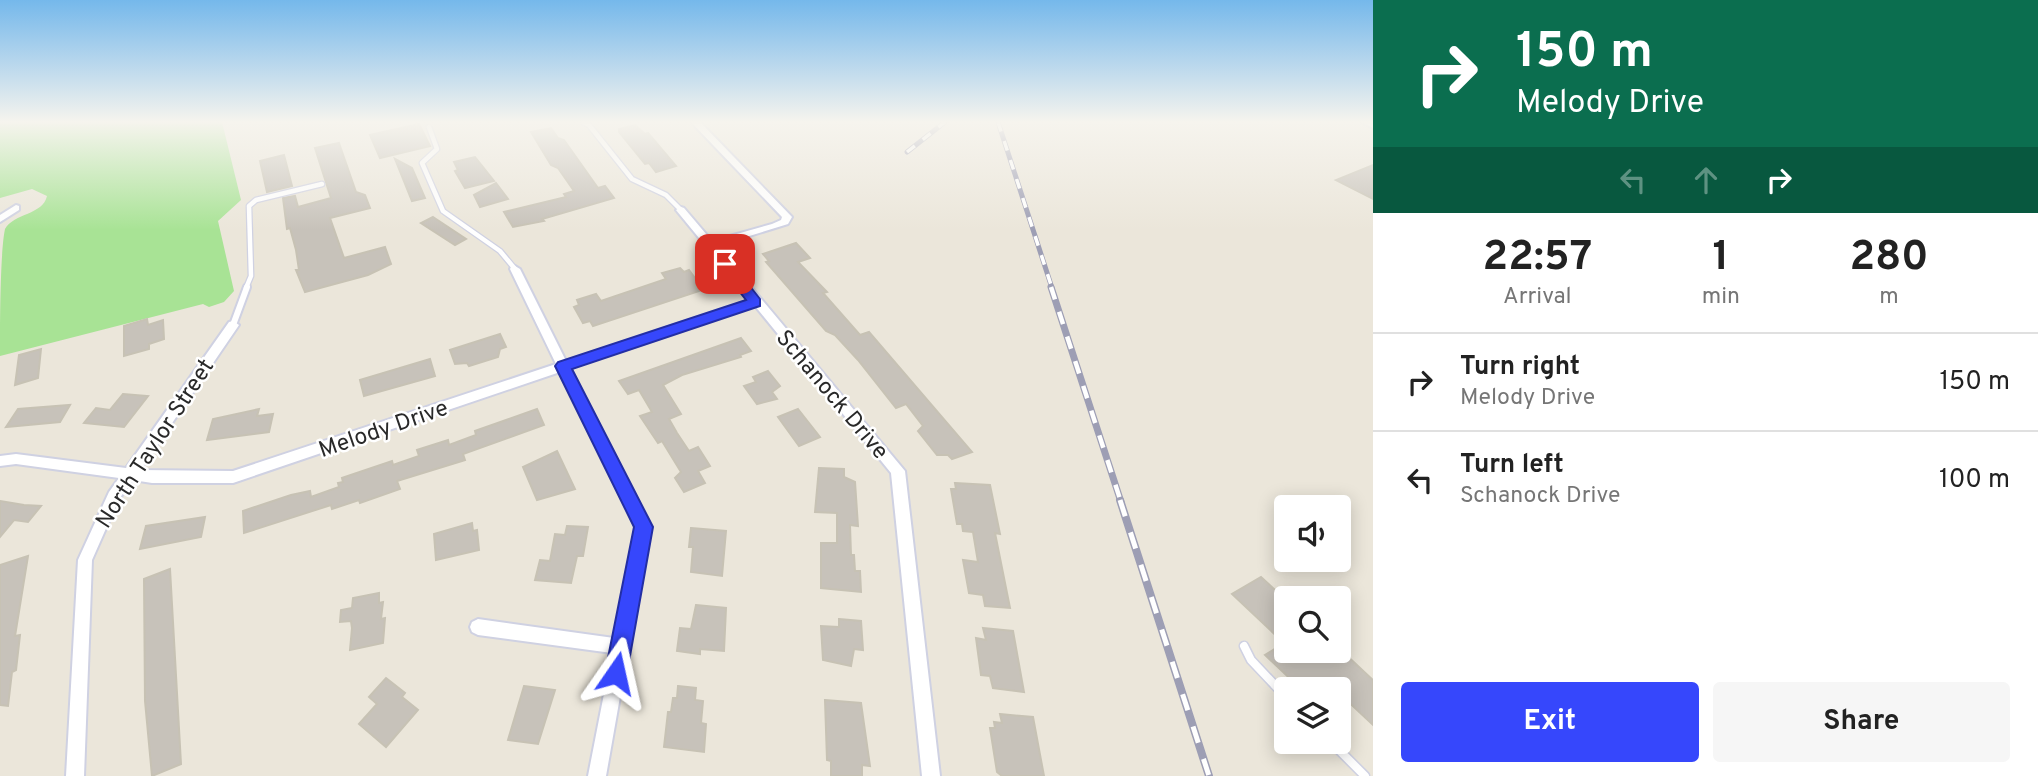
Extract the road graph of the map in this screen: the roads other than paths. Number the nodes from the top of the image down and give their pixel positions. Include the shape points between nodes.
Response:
1 (427, 158) edge
2 (616, 158) edge
3 (730, 158) edge
4 (323, 184) dead end
5 (16, 208) dead end
6 (681, 210) joint
7 (0, 219) edge
8 (710, 245) junction
9 (515, 269) joint
10 (755, 302) junction
11 (233, 325) joint
12 (563, 366) junction
13 (0, 461) edge
14 (129, 474) junction
15 (478, 627) dead end
16 (1244, 646) dead end
17 (621, 647) junction
18 (1274, 684) edge
19 (1343, 754) edge
20 (75, 776) edge
21 (597, 776) edge
22 (931, 776) edge
23 (1365, 776) edge

1 - 9 lane via 422,163 443,211 500,251
2 - 6 lane via 632,179 666,195
3 - 8 street via 787,217 775,226
4 - 11 lane via 256,200 249,206 251,276
5 - 7 street
6 - 8 street, Schanock Drive
8 - 10 street, Schanock Drive
9 - 12 street
10 - 12 street, Melody Drive
10 - 22 street, Schanock Drive via 898,471
11 - 14 street, North Taylor Street
12 - 14 street, Melody Drive via 233,477
12 - 17 street via 643,527
13 - 14 street, Melody Drive via 16,459
14 - 20 street, North Taylor Street via 101,521 85,560
15 - 17 street
16 - 18 lane
17 - 21 street
19 - 23 lane

